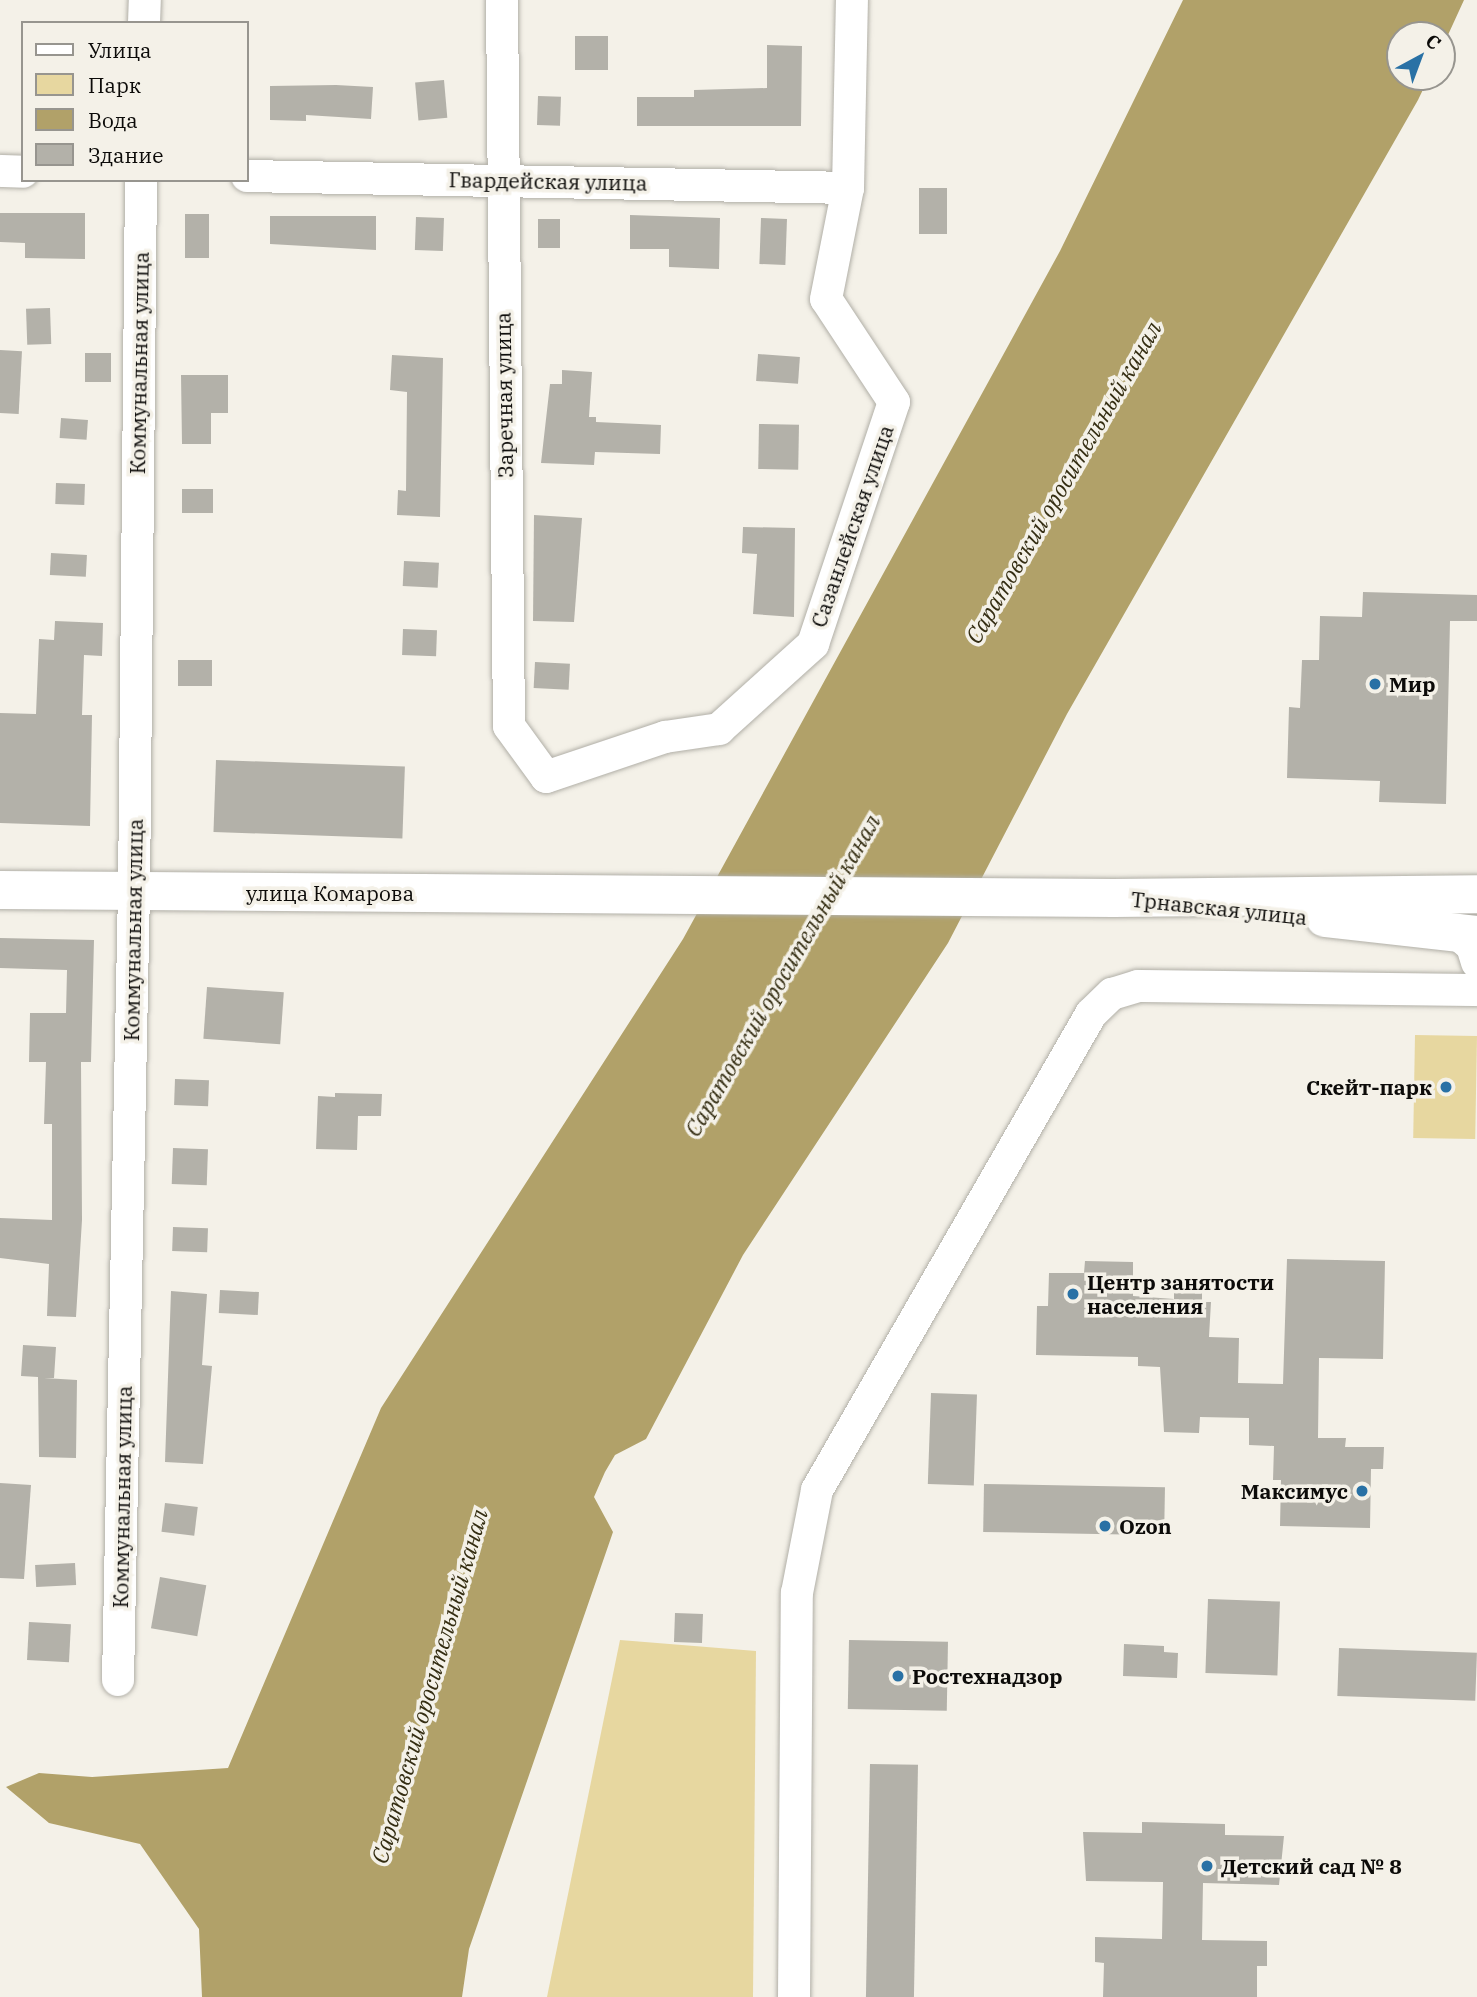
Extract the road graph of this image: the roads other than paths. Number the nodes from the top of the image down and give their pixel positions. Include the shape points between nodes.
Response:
1 (145, 0) edge
2 (502, 0) edge
3 (852, 0) edge
4 (144, 21) edge
5 (0, 172) edge
6 (21, 172) edge
7 (248, 176) edge
8 (501, 180) junction
9 (141, 182) edge
10 (848, 188) junction
11 (546, 777) joint
12 (0, 890) edge
13 (134, 893) junction
14 (1477, 894) edge
15 (1114, 898) junction
16 (1466, 933) edge
17 (1477, 963) edge
18 (1464, 990) edge
19 (118, 1679) dead end
20 (794, 1997) edge

1 - 4 street
2 - 8 street, Заречная улица
3 - 10 street, Сазанлейская улица
5 - 6 street
7 - 8 street, Гвардейская улица
8 - 10 street, Гвардейская улица
8 - 11 street, Заречная улица via 509,726
9 - 13 street, Коммунальная улица
10 - 11 street, Сазанлейская улица via 826,299 894,402 813,644 719,729 665,737
12 - 13 main road, улица Комарова
13 - 15 main road, улица Комарова
13 - 19 street, Коммунальная улица
14 - 15 main road, Трнавская улица
15 - 16 main road, Трнавская улица
16 - 17 street
17 - 18 street
18 - 20 street via 1138,986 1112,994 1091,1014 817,1490 797,1593

